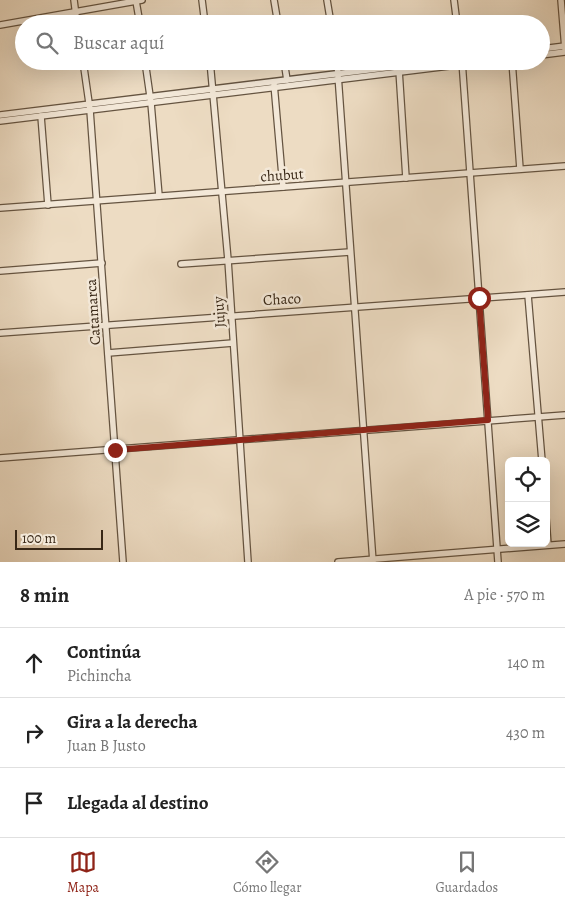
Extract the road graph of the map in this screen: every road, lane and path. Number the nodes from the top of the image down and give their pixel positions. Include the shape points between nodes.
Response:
1 (74, 0) edge
2 (139, 0) edge
3 (202, 0) edge
4 (274, 0) edge
5 (327, 0) edge
6 (454, 0) edge
7 (561, 0) edge
8 (76, 12) junction
9 (58, 15) edge
10 (76, 15) edge
11 (140, 15) edge
12 (204, 15) edge
13 (276, 15) edge
14 (330, 15) edge
15 (456, 15) edge
16 (15, 22) edge
17 (0, 25) edge
18 (550, 49) edge
19 (565, 49) edge
20 (550, 53) edge
21 (84, 70) edge
22 (146, 70) edge
23 (211, 70) edge
24 (285, 70) edge
25 (338, 70) edge
26 (392, 70) edge
27 (399, 70) edge
28 (462, 70) edge
29 (513, 70) edge
30 (339, 77) junction
31 (287, 80) junction
32 (274, 85) junction
33 (214, 92) junction
34 (151, 100) junction
35 (89, 107) junction
36 (0, 115) edge
37 (41, 116) junction
38 (0, 121) edge
39 (565, 166) edge
40 (520, 169) junction
41 (469, 173) junction
42 (406, 178) junction
43 (345, 182) junction
44 (283, 187) junction
45 (222, 192) junction
46 (158, 196) junction
47 (96, 201) junction
48 (48, 205) junction
49 (0, 208) edge
50 (350, 252) junction
51 (228, 260) junction
52 (102, 264) junction
53 (181, 264) dead end
54 (0, 271) edge
55 (565, 292) edge
56 (528, 294) junction
57 (479, 298) junction
58 (354, 307) junction
59 (231, 314) junction
60 (106, 325) junction
61 (0, 333) edge
62 (233, 343) junction
63 (108, 353) junction
64 (565, 414) edge
65 (538, 417) junction
66 (488, 420) junction
67 (364, 430) junction
68 (239, 440) junction
69 (115, 450) junction
70 (542, 457) edge
71 (0, 458) edge
72 (565, 544) edge
73 (550, 545) edge
74 (522, 547) edge
75 (497, 549) junction
76 (373, 561) edge
77 (123, 562) edge
78 (248, 562) edge
79 (338, 562) edge
80 (498, 562) edge

1 - 8 street
2 - 8 street
2 - 11 street
3 - 12 street
4 - 13 street
5 - 14 street
6 - 15 street
7 - 19 street
8 - 9 street
8 - 10 street
16 - 17 street
18 - 19 street
19 - 20 street
21 - 35 street, Catamarca
22 - 34 street
23 - 33 street, Jujuy
24 - 31 street
25 - 30 street
26 - 30 street
27 - 42 street
28 - 41 street
29 - 40 street
30 - 31 street
30 - 32 street
30 - 43 street
31 - 32 street
32 - 33 street
32 - 44 street
33 - 34 street
33 - 45 street, Jujuy
34 - 35 street
34 - 46 street
35 - 36 street
35 - 37 street
35 - 47 street, Catamarca
37 - 38 street
37 - 48 street
39 - 40 street, chubut
40 - 41 street, chubut
41 - 42 street, chubut
41 - 57 street
42 - 43 street, chubut
43 - 44 street, chubut
43 - 50 street
44 - 45 street, chubut
45 - 46 street, chubut
45 - 51 street, Jujuy
46 - 47 street, chubut
47 - 48 street, chubut
47 - 52 street, Catamarca
48 - 49 street, chubut
50 - 51 street
50 - 58 street
51 - 53 street
51 - 59 street, Jujuy
52 - 54 street
52 - 60 street, Catamarca
55 - 56 street, Chaco
56 - 57 street, Chaco
56 - 65 street
57 - 58 street, Chaco
57 - 66 street
58 - 59 street, Chaco
58 - 67 street
59 - 60 street, Chaco
59 - 62 street, Jujuy
60 - 61 street, Chaco
60 - 63 street, Catamarca
62 - 63 street
62 - 68 street, Jujuy
63 - 69 street, Catamarca
64 - 65 street
65 - 66 street
65 - 70 street
66 - 67 street
66 - 75 street
67 - 68 street
67 - 76 street
68 - 69 street
68 - 78 street, Jujuy
69 - 71 street
69 - 77 street, Catamarca
72 - 73 street
74 - 75 street
75 - 76 street
75 - 80 street
76 - 79 street

